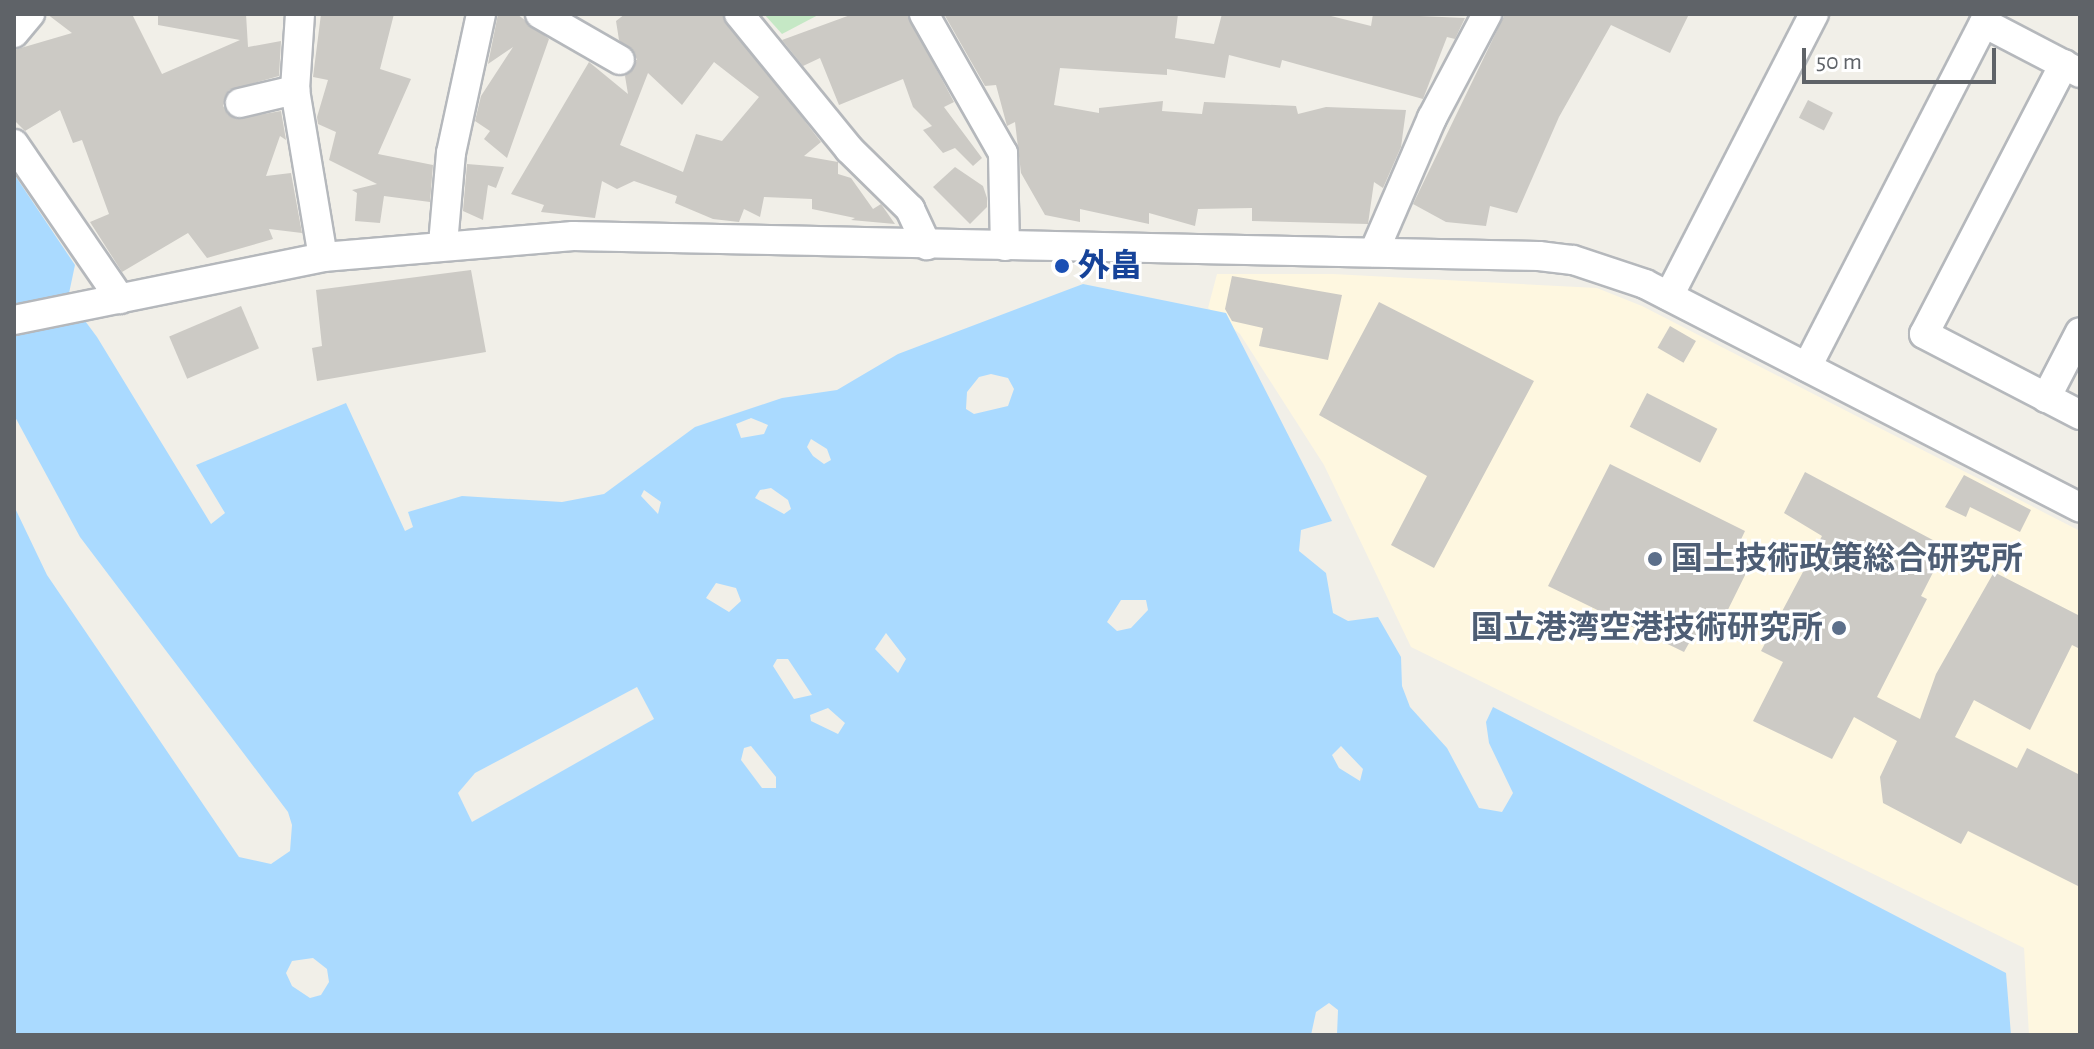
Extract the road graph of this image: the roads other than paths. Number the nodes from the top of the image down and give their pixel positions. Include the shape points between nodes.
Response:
1 (30, 14) edge
2 (300, 14) edge
3 (481, 14) edge
4 (540, 14) edge
5 (739, 14) edge
6 (924, 14) edge
7 (1487, 14) edge
8 (1814, 14) edge
9 (14, 33) edge
10 (620, 60) dead end
11 (2072, 68) edge
12 (295, 90) junction
13 (240, 103) dead end
14 (14, 144) edge
15 (443, 244) junction
16 (927, 245) junction
17 (1005, 246) junction
18 (1374, 252) junction
19 (323, 257) junction
20 (1669, 296) junction
21 (120, 299) junction
22 (14, 320) edge
23 (2080, 332) edge
24 (1807, 367) junction
25 (2046, 398) junction
26 (2080, 415) edge
27 (2080, 508) edge

1 - 9 street
2 - 12 street
3 - 15 street via 451,153
4 - 10 street
5 - 16 street via 849,149 910,209
6 - 17 street via 1003,153
7 - 18 street via 1432,118
8 - 20 street
11 - 24 street via 1984,23
11 - 25 street via 1924,334
12 - 13 street
12 - 19 street
14 - 21 street
15 - 16 street via 573,236
15 - 19 street
16 - 17 street
17 - 18 street
18 - 20 street via 1573,260
19 - 21 street
20 - 24 street
21 - 22 street
23 - 25 street
24 - 27 street
25 - 26 street

